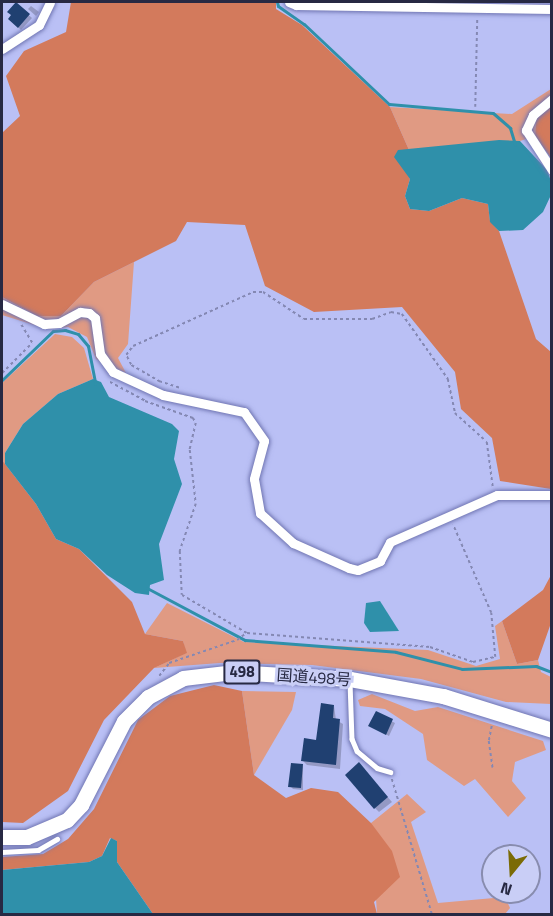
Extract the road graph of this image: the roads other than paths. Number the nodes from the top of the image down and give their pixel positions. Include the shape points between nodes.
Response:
1 (50, 2) edge
2 (289, 2) edge
3 (552, 9) edge
4 (2, 49) edge
5 (552, 99) edge
6 (552, 170) edge
7 (2, 304) edge
8 (552, 495) edge
9 (350, 679) junction
10 (552, 730) edge
11 (390, 772) road end
12 (2, 837) edge
13 (57, 839) dead end
14 (2, 852) edge

1 - 4 street via 39,25
2 - 3 street
5 - 6 street via 533,115 526,130
7 - 8 street via 44,324 59,323 80,312 89,313 95,318 99,354 113,372 163,396 244,412 264,441 254,479 260,513 293,543 358,570 380,561 390,542 497,495
9 - 10 highway, 国道498号 / 498 via 403,687
9 - 11 lane via 352,739 357,751 377,768
9 - 12 highway, 国道498号 / 498 via 232,672 183,678 148,697 124,721 81,805 67,820 27,837
13 - 14 lane via 38,850

